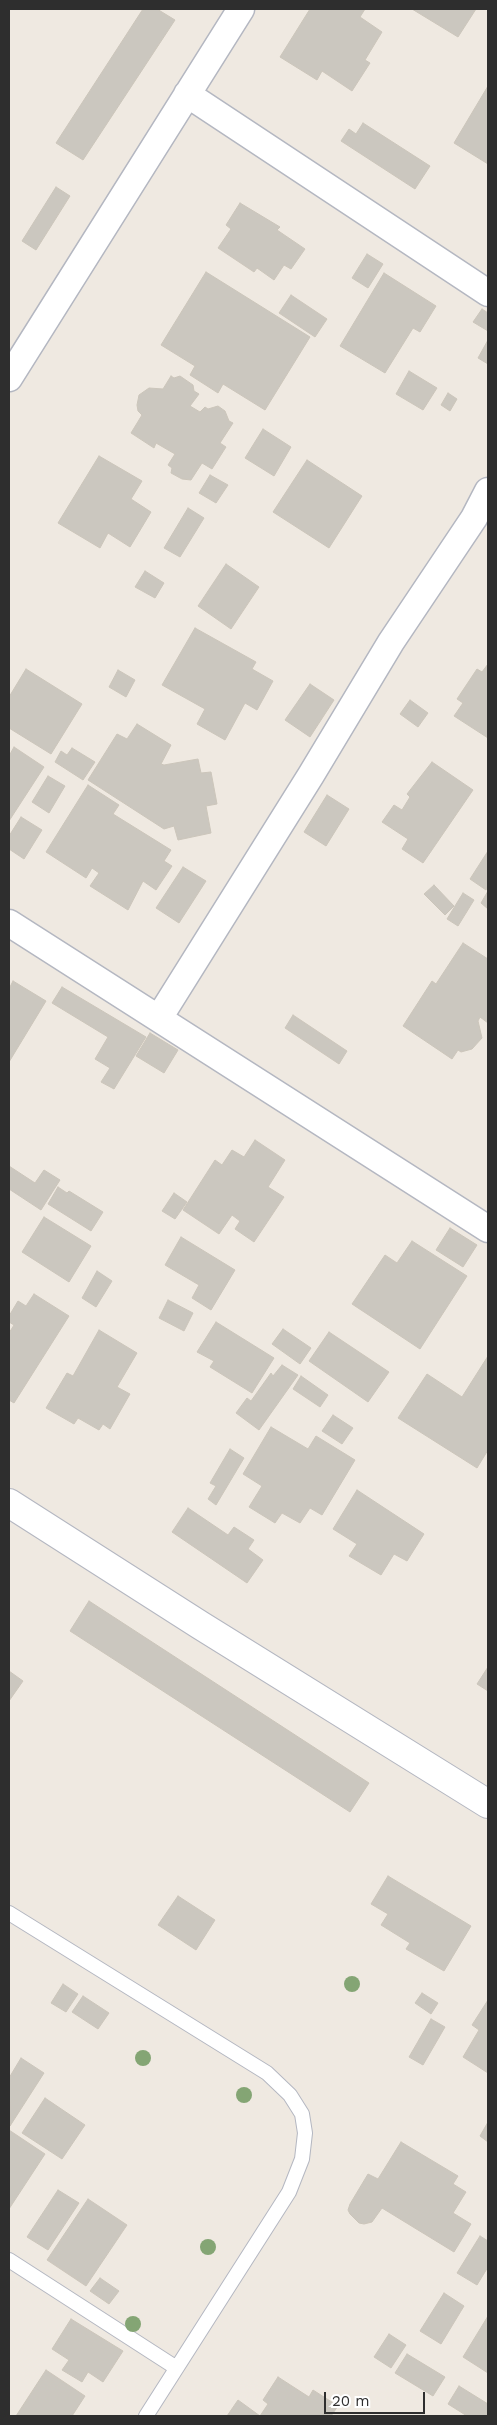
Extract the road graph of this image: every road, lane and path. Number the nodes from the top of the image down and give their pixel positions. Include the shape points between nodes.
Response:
1 (241, 9) edge
2 (187, 94) junction
3 (488, 293) edge
4 (9, 378) edge
5 (488, 491) edge
6 (481, 523) edge
7 (9, 923) edge
8 (159, 1018) junction
9 (488, 1229) edge
10 (9, 1503) edge
11 (488, 1804) edge
12 (9, 1913) edge
13 (9, 2260) edge
14 (175, 2367) junction
15 (146, 2416) edge

1 - 2 street
2 - 3 street
2 - 4 street
5 - 6 street
6 - 8 street via 391,642 312,775
7 - 8 street
8 - 9 street
10 - 11 street via 200,1626
12 - 14 lane via 267,2073 290,2095 302,2114 305,2133 302,2159 288,2192
13 - 14 lane
14 - 15 lane

